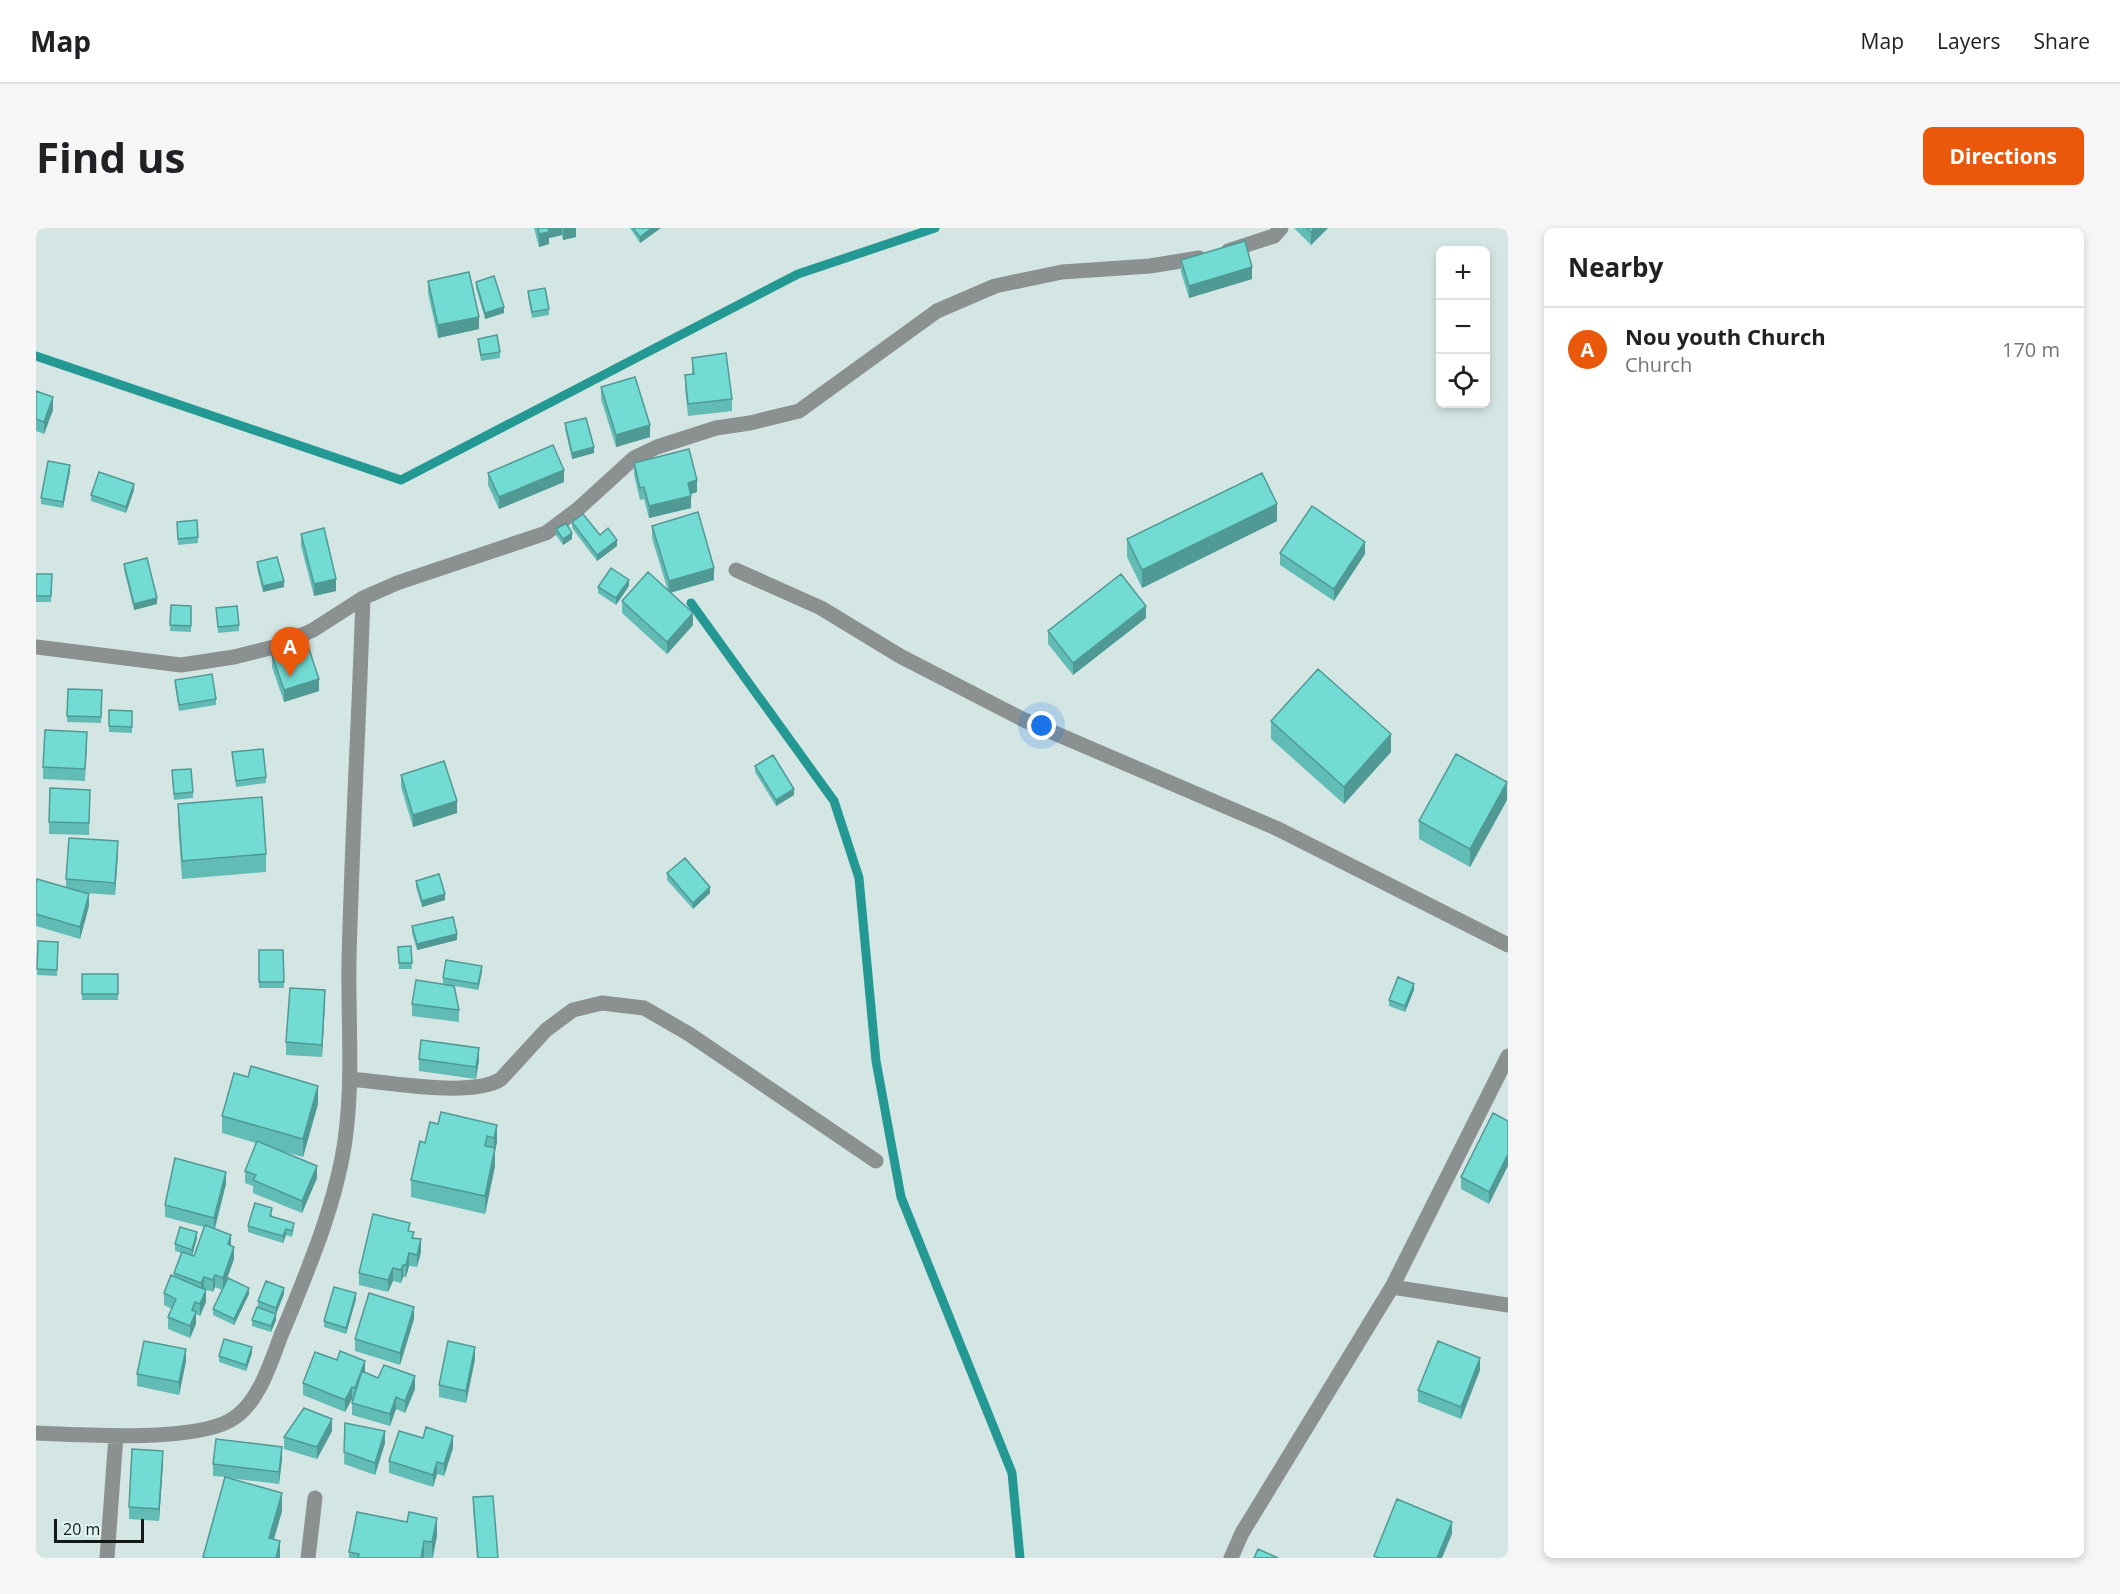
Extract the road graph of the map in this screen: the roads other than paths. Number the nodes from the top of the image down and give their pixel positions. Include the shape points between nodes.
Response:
1 (1281, 228) edge
2 (735, 570) dead end
3 (363, 598) junction
4 (36, 647) edge
5 (1508, 945) edge
6 (1508, 1056) edge
7 (350, 1078) junction
8 (876, 1161) dead end
9 (1392, 1287) junction
10 (1508, 1305) edge
11 (36, 1433) edge
12 (116, 1436) junction
13 (315, 1498) dead end
14 (107, 1558) edge
15 (308, 1558) edge
16 (1231, 1558) edge

1 - 3 street via 1274,236 1196,259 1062,272 994,286 937,311 799,411 716,428 657,447 634,458 546,533
2 - 5 street via 821,608 900,656 1024,720 1278,829
3 - 4 street via 278,646 234,657 181,664
3 - 7 street via 349,960
6 - 9 street
7 - 8 street via 455,1088 492,1086 546,1030 573,1010 602,1003 644,1008 689,1034
7 - 12 street via 346,1135 329,1207 259,1392 230,1421 196,1431
9 - 10 street
9 - 16 street via 1242,1533
11 - 12 street
12 - 14 street
13 - 15 street

